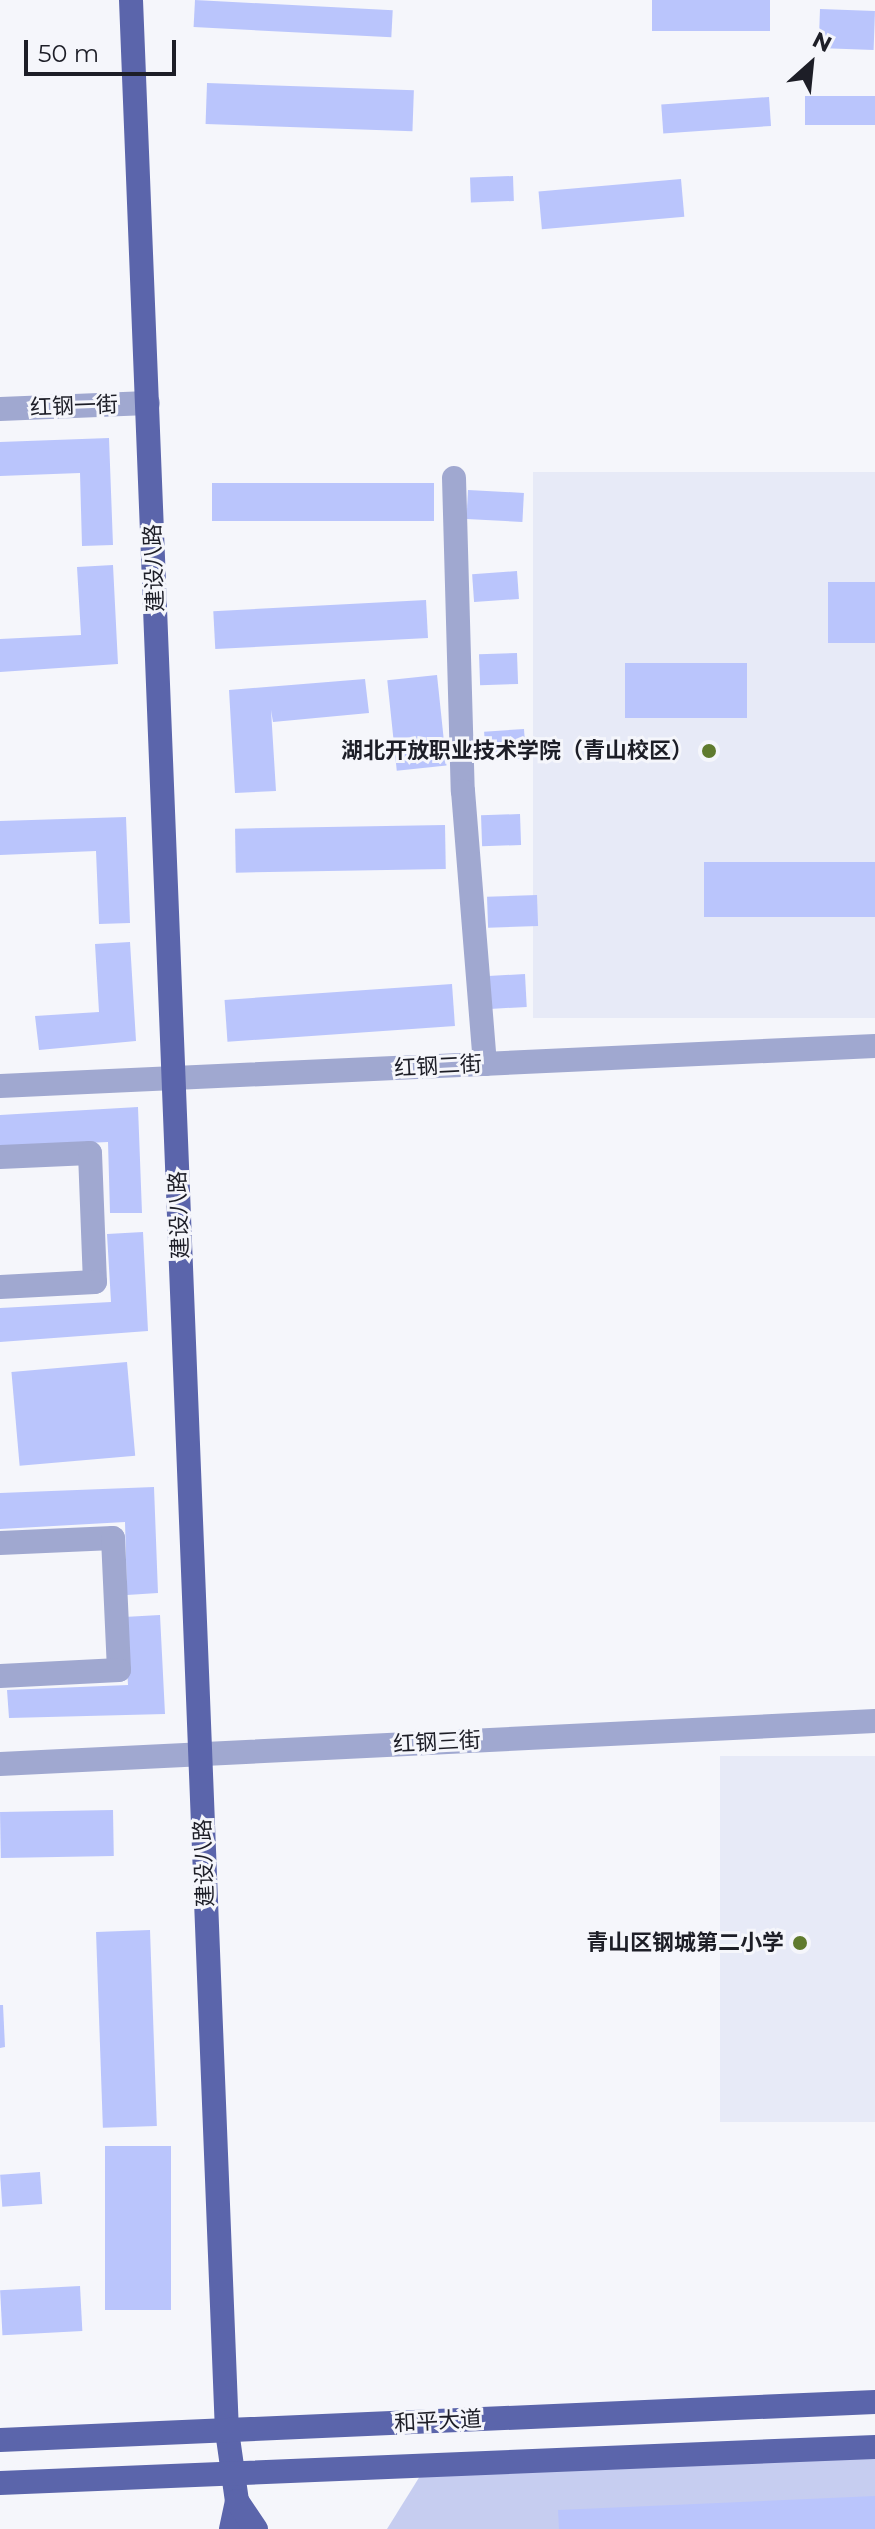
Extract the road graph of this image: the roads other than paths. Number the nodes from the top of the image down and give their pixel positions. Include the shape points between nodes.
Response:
1 (131, 0) edge
2 (148, 403) junction
3 (0, 409) edge
4 (454, 478) dead end
5 (875, 1046) edge
6 (485, 1064) junction
7 (173, 1078) junction
8 (0, 1086) edge
9 (0, 1157) edge
10 (0, 1287) edge
11 (0, 1543) edge
12 (0, 1676) edge
13 (875, 1721) edge
14 (200, 1753) junction
15 (0, 1764) edge
16 (875, 2402) edge
17 (227, 2431) junction
18 (0, 2440) edge
19 (875, 2447) edge
20 (235, 2473) junction
21 (0, 2483) edge
22 (237, 2501) junction
23 (231, 2529) edge
24 (256, 2529) edge

1 - 2 main road, 建设八路
2 - 3 street, 红钢一街
2 - 7 main road, 建设八路
4 - 6 street via 463,791
5 - 6 street, 红钢二街
6 - 7 street, 红钢二街
7 - 8 street, 红钢二街
7 - 14 main road, 建设八路
9 - 10 street via 90,1153 95,1282
11 - 12 street via 113,1538 119,1670
13 - 14 street, 红钢三街
14 - 15 street, 红钢三街
14 - 17 main road, 建设八路
16 - 17 main road, 和平大道
17 - 18 main road, 和平大道
17 - 20 main road, 建设八路
19 - 20 main road, 和平大道
20 - 21 main road, 和平大道
20 - 22 main road, 建设八路
22 - 23 main road
22 - 24 main road

